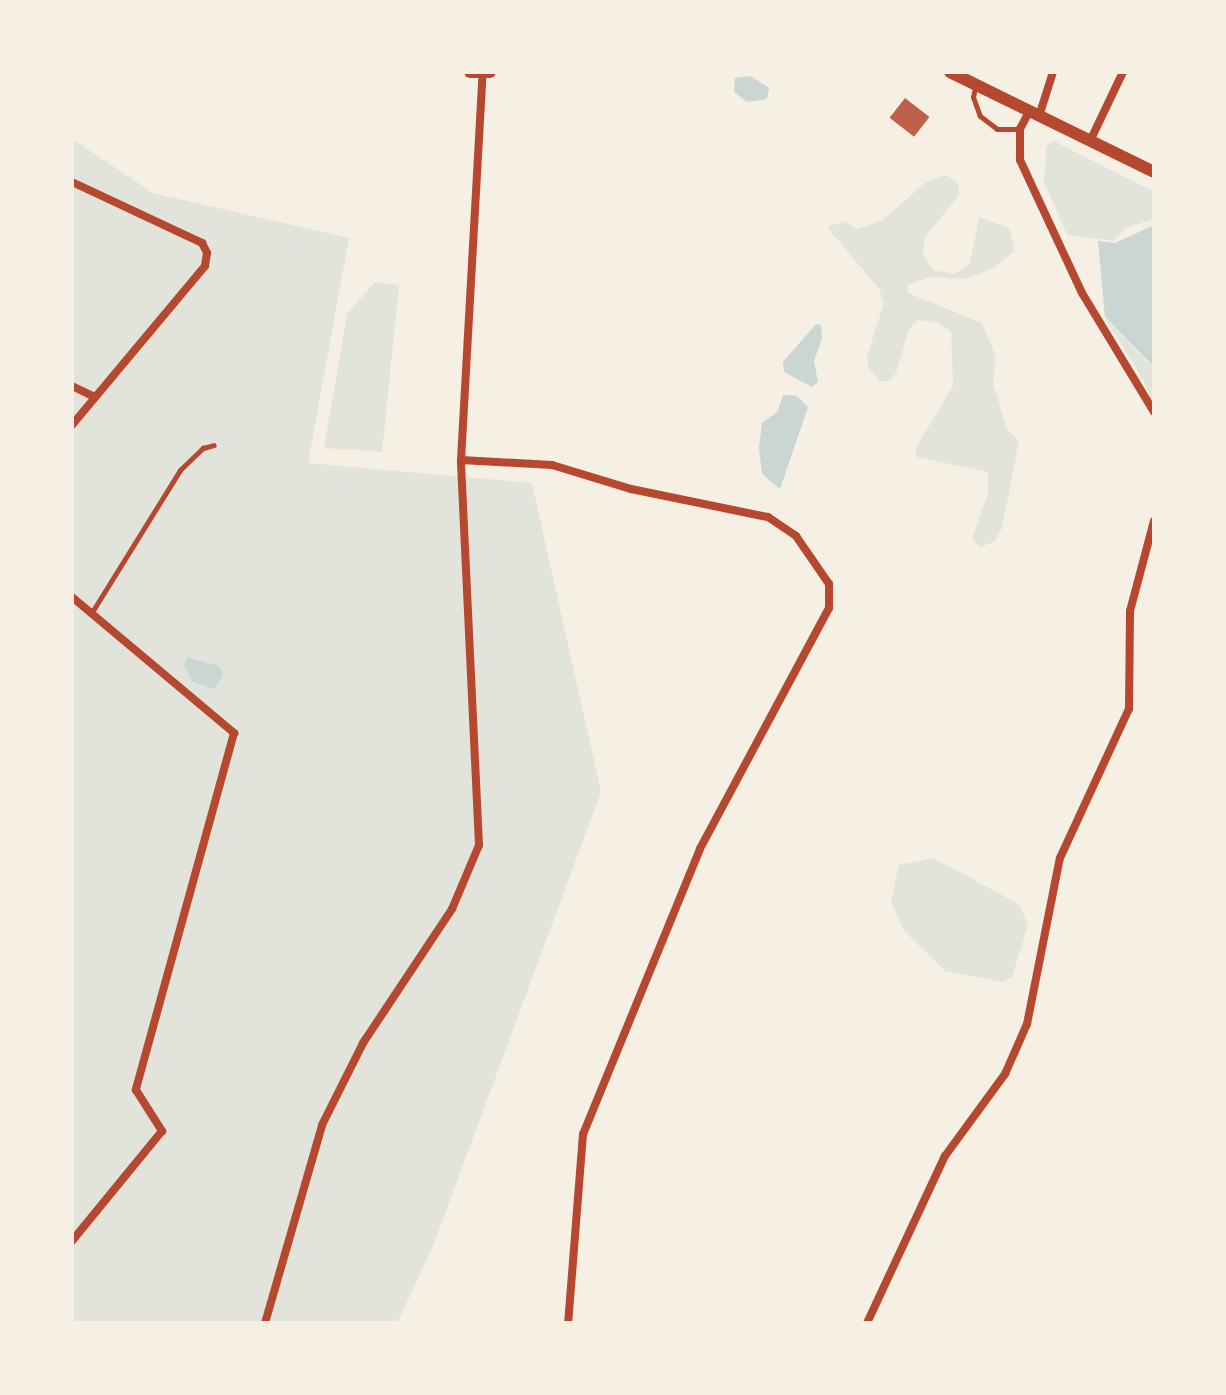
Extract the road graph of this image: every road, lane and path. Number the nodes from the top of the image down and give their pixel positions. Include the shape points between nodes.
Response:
1 (470, 72) edge
2 (483, 72) edge
3 (490, 72) edge
4 (950, 72) edge
5 (1053, 72) edge
6 (1123, 72) edge
7 (976, 83) junction
8 (1035, 111) junction
9 (1020, 129) junction
10 (1091, 139) junction
11 (1154, 172) edge
12 (72, 182) edge
13 (72, 386) edge
14 (95, 397) junction
15 (1154, 412) edge
16 (72, 425) edge
17 (214, 445) dead end
18 (461, 460) junction
19 (1154, 521) edge
20 (72, 597) edge
21 (91, 613) junction
22 (72, 1241) edge
23 (265, 1323) edge
24 (568, 1323) edge
25 (867, 1323) edge

1 - 2 street
2 - 3 street
2 - 18 street
4 - 7 street
5 - 8 street
6 - 10 street
7 - 8 street
7 - 9 lane via 973,97 980,116 997,129
8 - 9 street
8 - 10 street
9 - 15 street via 1020,160 1076,281
10 - 11 street
12 - 14 street via 202,243 205,266
13 - 14 street
14 - 16 street
17 - 21 lane via 203,448 180,470
18 - 23 street via 479,845 452,909 363,1043 322,1125
18 - 24 street via 552,465 631,489 768,517 796,536 829,584 829,608 700,849 583,1134
19 - 25 street via 1130,611 1129,709 1060,858 1027,1024 1005,1074 945,1156
20 - 21 street
21 - 22 street via 234,733 136,1090 162,1131

